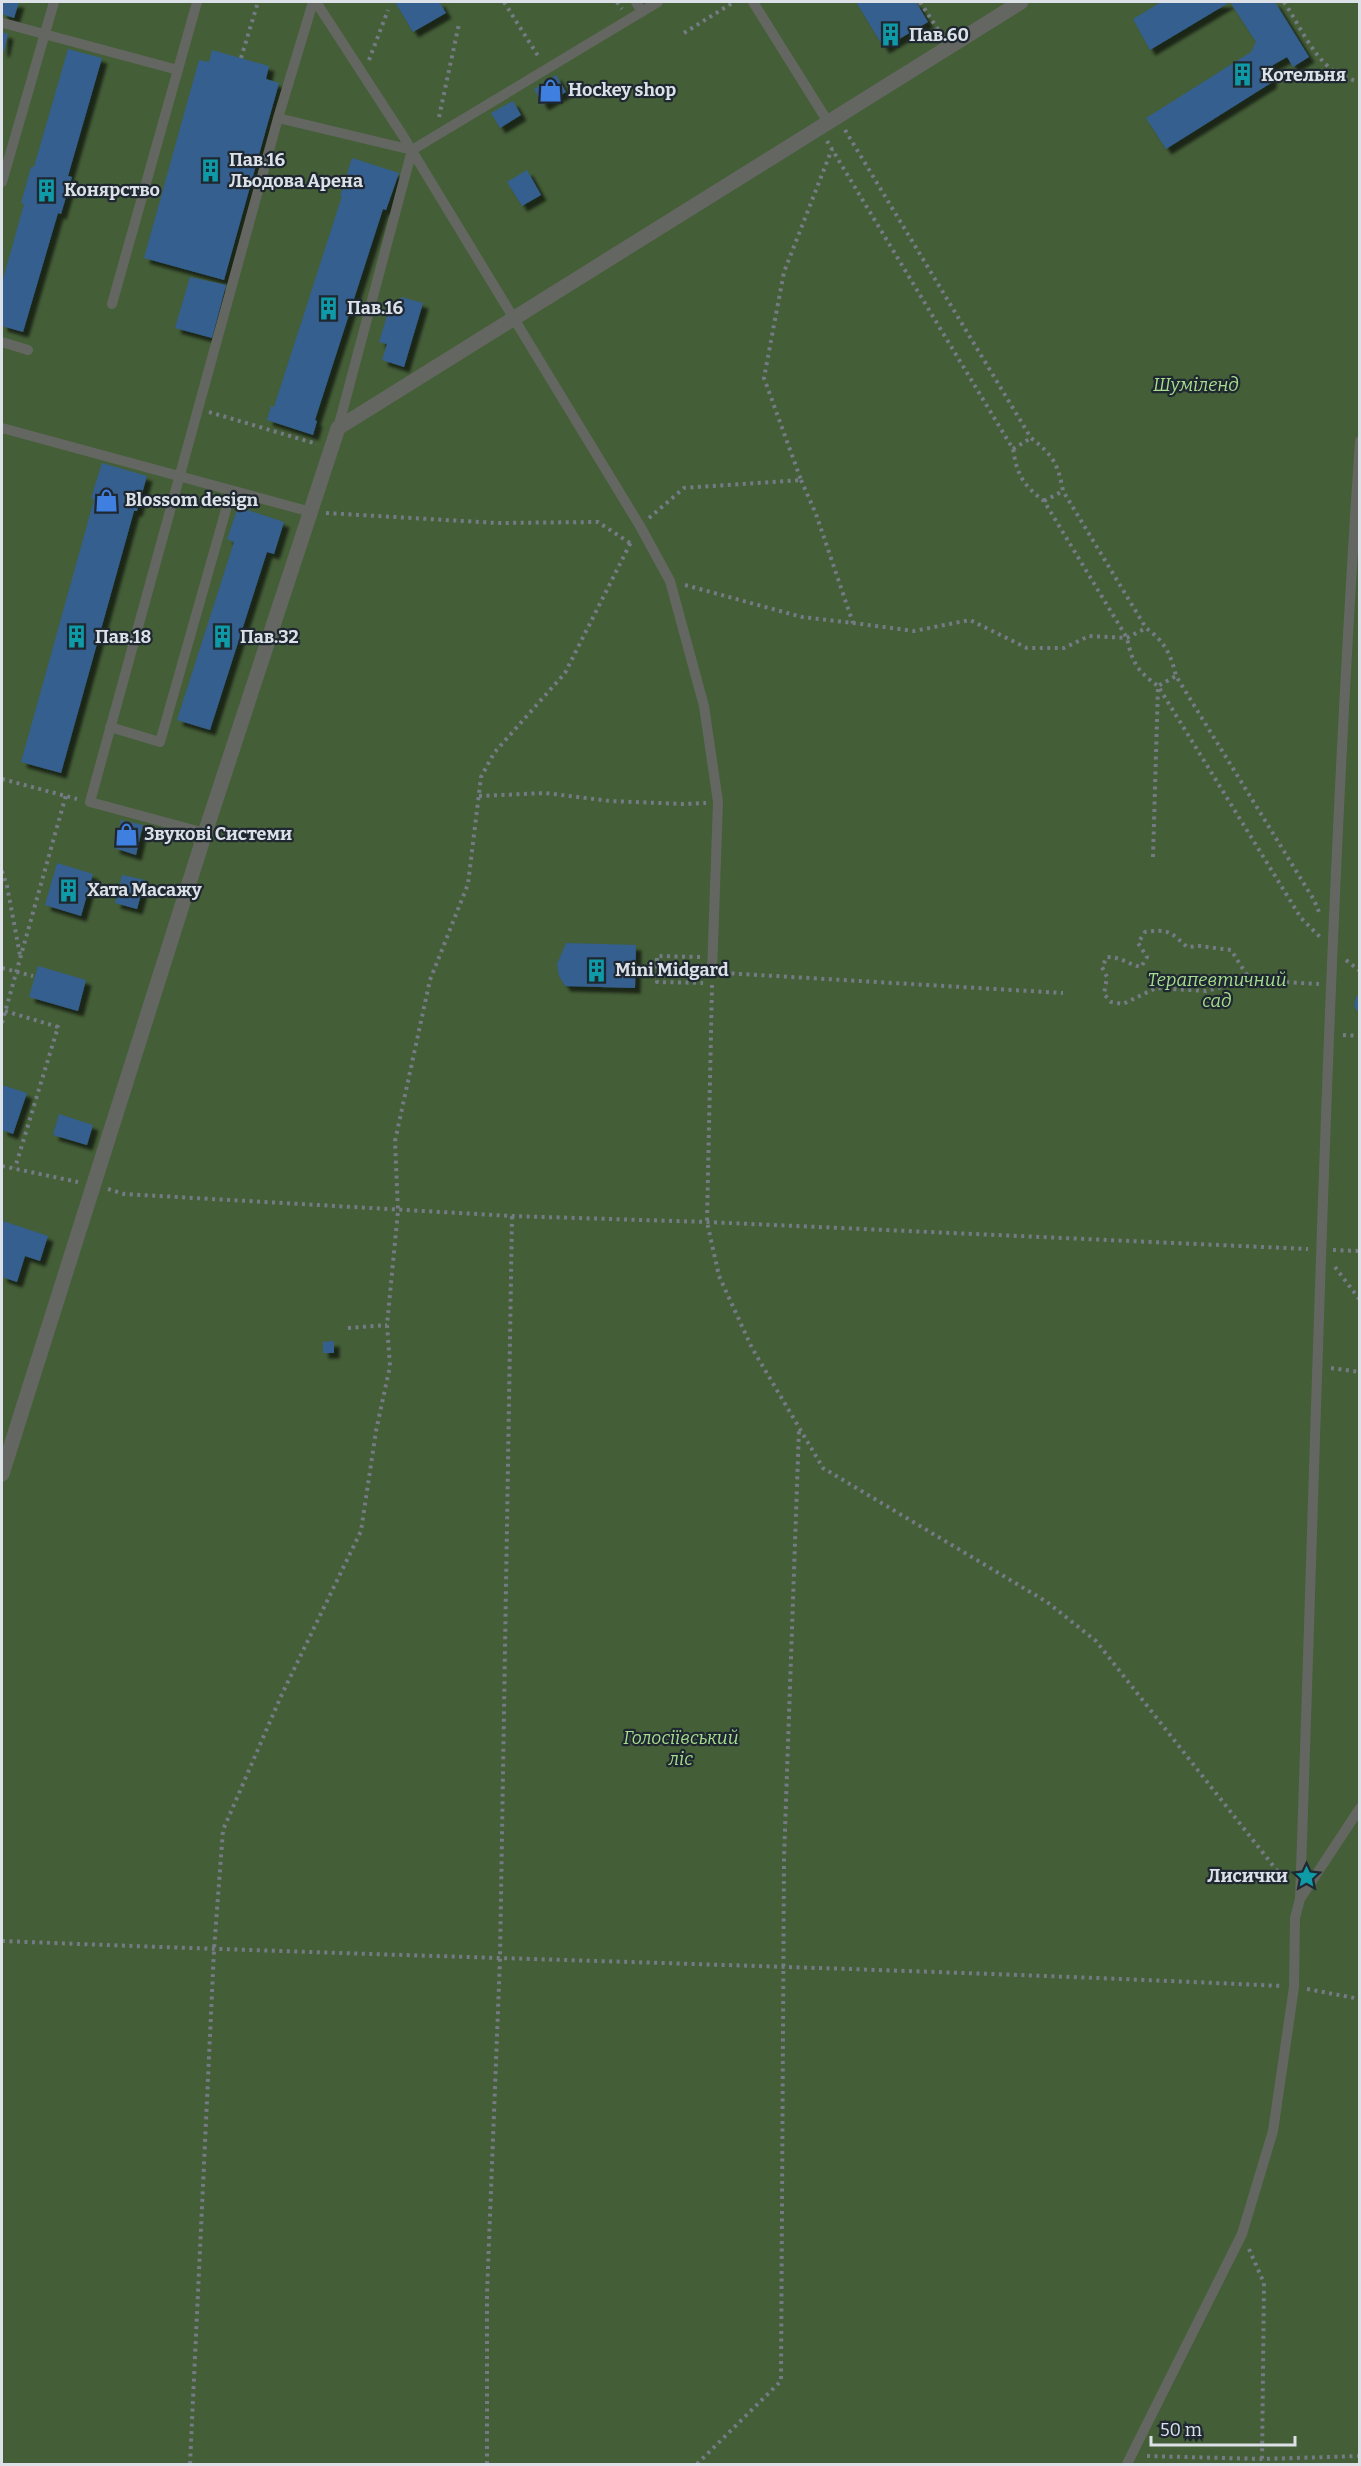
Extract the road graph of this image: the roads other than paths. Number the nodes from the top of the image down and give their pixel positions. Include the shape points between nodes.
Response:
1 (54, 2) edge
2 (197, 2) edge
3 (315, 2) edge
4 (636, 2) edge
5 (658, 2) edge
6 (753, 2) edge
7 (1021, 2) edge
8 (642, 12) junction
9 (3, 23) dead end
10 (43, 34) junction
11 (178, 70) junction
12 (278, 118) junction
13 (828, 122) junction
14 (412, 150) junction
15 (2, 182) edge
16 (112, 304) dead end
17 (514, 318) junction
18 (2, 342) edge
19 (28, 350) dead end
20 (2, 428) edge
21 (338, 428) junction
22 (1359, 441) edge
23 (179, 478) junction
24 (231, 492) junction
25 (311, 512) junction
26 (110, 727) junction
27 (205, 833) junction
28 (712, 972) road end
29 (2, 1474) edge
30 (1359, 1808) edge
31 (1300, 1899) junction
32 (1129, 2460) edge

1 - 10 lane
2 - 11 lane
3 - 12 lane
3 - 14 lane
4 - 8 lane
5 - 8 lane
6 - 13 lane
7 - 13 street
8 - 14 lane
9 - 10 lane
10 - 11 lane
10 - 15 lane
11 - 16 lane
12 - 14 lane
12 - 23 lane
13 - 17 street
14 - 17 lane
14 - 21 lane
17 - 21 street
17 - 28 lane via 670,581 704,706 718,802
18 - 19 lane
20 - 23 lane
21 - 25 street
22 - 31 lane via 1332,949
23 - 24 lane
23 - 26 lane
24 - 25 lane
24 - 26 lane via 160,742
25 - 27 street
26 - 27 lane via 90,802
27 - 29 street
30 - 31 lane
31 - 32 lane via 1295,1918 1294,1987 1273,2131 1242,2234

